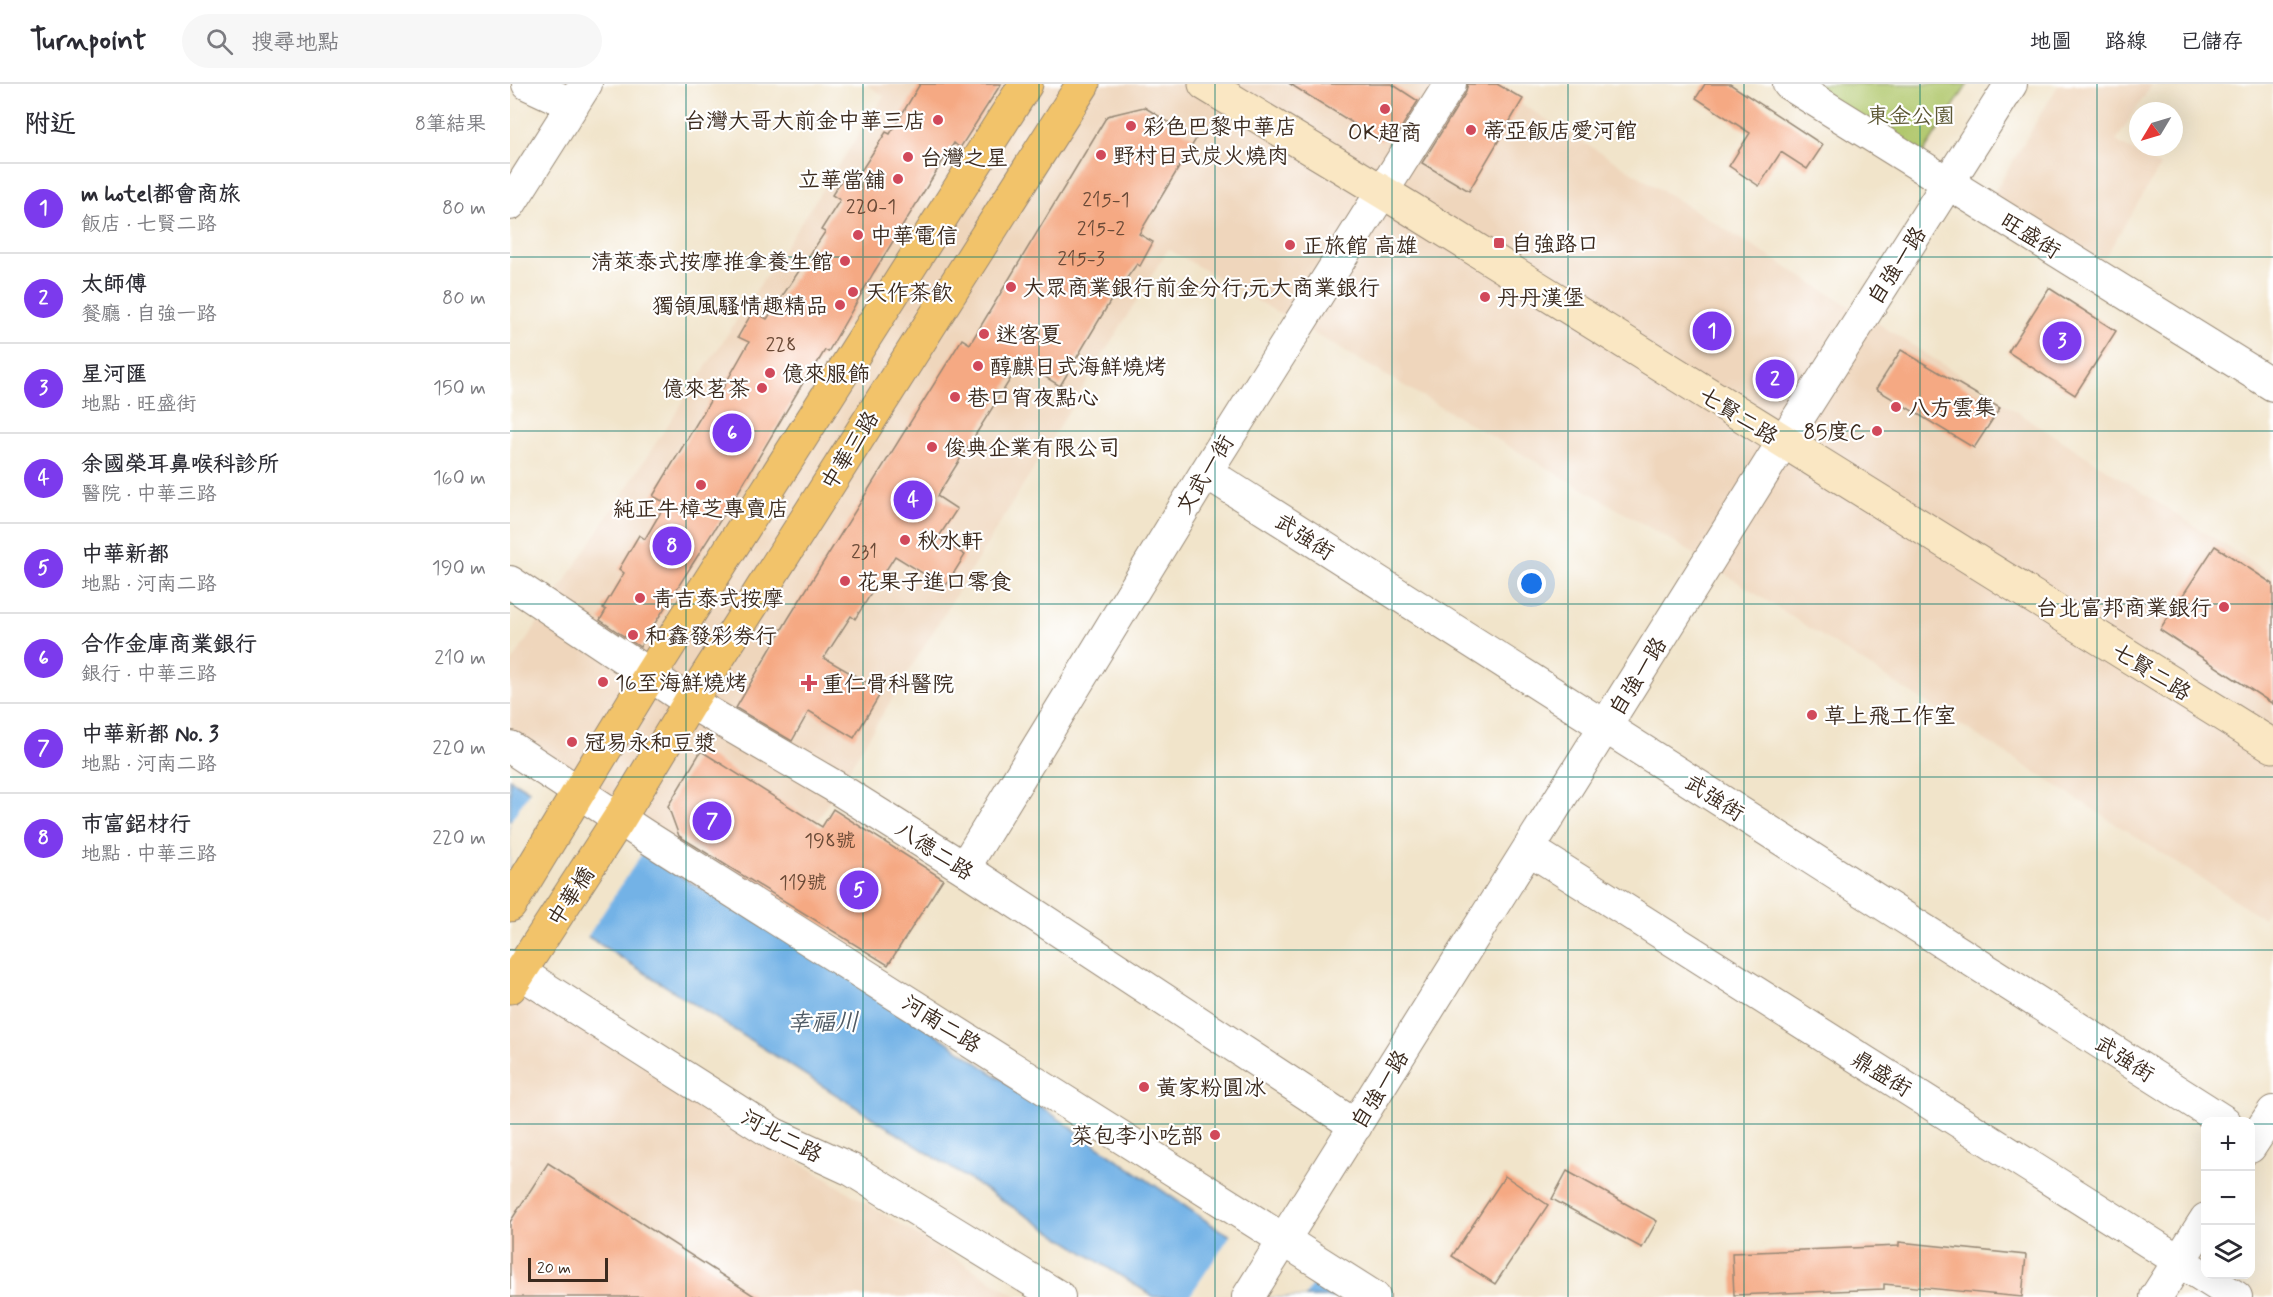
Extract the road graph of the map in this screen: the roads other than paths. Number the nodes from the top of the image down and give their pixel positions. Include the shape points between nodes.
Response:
1 (528, 84) edge
2 (1026, 84) edge
3 (1083, 84) edge
4 (1205, 84) edge
5 (1450, 84) edge
6 (1789, 84) edge
7 (2011, 84) edge
8 (580, 94) edge
9 (1948, 183) junction
10 (1382, 191) junction
11 (510, 204) edge
12 (2273, 385) edge
13 (1783, 442) junction
14 (1206, 472) junction
15 (510, 582) edge
16 (650, 675) junction
17 (690, 702) junction
18 (1605, 727) junction
19 (2273, 746) edge
20 (510, 747) edge
21 (581, 793) junction
22 (620, 819) junction
23 (1529, 849) junction
24 (964, 868) junction
25 (510, 905) edge
26 (513, 975) edge
27 (2273, 1112) edge
28 (2217, 1117) edge
29 (1356, 1126) junction
30 (2257, 1145) edge
31 (2201, 1225) edge
32 (1285, 1239) junction
33 (2179, 1261) junction
34 (1059, 1297) edge
35 (1248, 1297) edge
36 (1374, 1297) edge
37 (2156, 1297) edge
38 (2236, 1297) edge

1 - 8 street
2 - 16 main road, 中華三路
3 - 17 main road, 中華三路
4 - 10 street, 七賢二路
5 - 10 street, 文武一街
6 - 9 street, 旺盛街
7 - 9 street, 自強一路
8 - 11 street
9 - 12 street, 旺盛街
9 - 13 street, 自強一路
10 - 13 street, 七賢二路
10 - 14 street, 文武一街
13 - 18 street, 自強一路
13 - 19 street, 七賢二路
14 - 18 street, 武強街
14 - 24 street, 文武一街
15 - 16 street, 八德二路
16 - 17 street, 八德二路
16 - 21 main road, 中華三路
17 - 22 main road, 中華三路
17 - 24 street, 八德二路
18 - 23 street, 自強一路
18 - 28 street, 武強街
20 - 21 street, 河南二路
21 - 22 street, 河南二路
21 - 25 main road, 中華橋
22 - 26 main road, 中華橋
22 - 32 street, 河南二路
23 - 29 street, 自強一路
23 - 33 street, 鼎盛街
24 - 29 street, 八德二路
26 - 34 street, 河北二路 via 774,1134 852,1170
27 - 30 street
29 - 32 street, 自強一路
31 - 33 street
32 - 35 street, 自強一路
32 - 36 street, 河南二路
33 - 37 street
33 - 38 street, 鼎盛街

